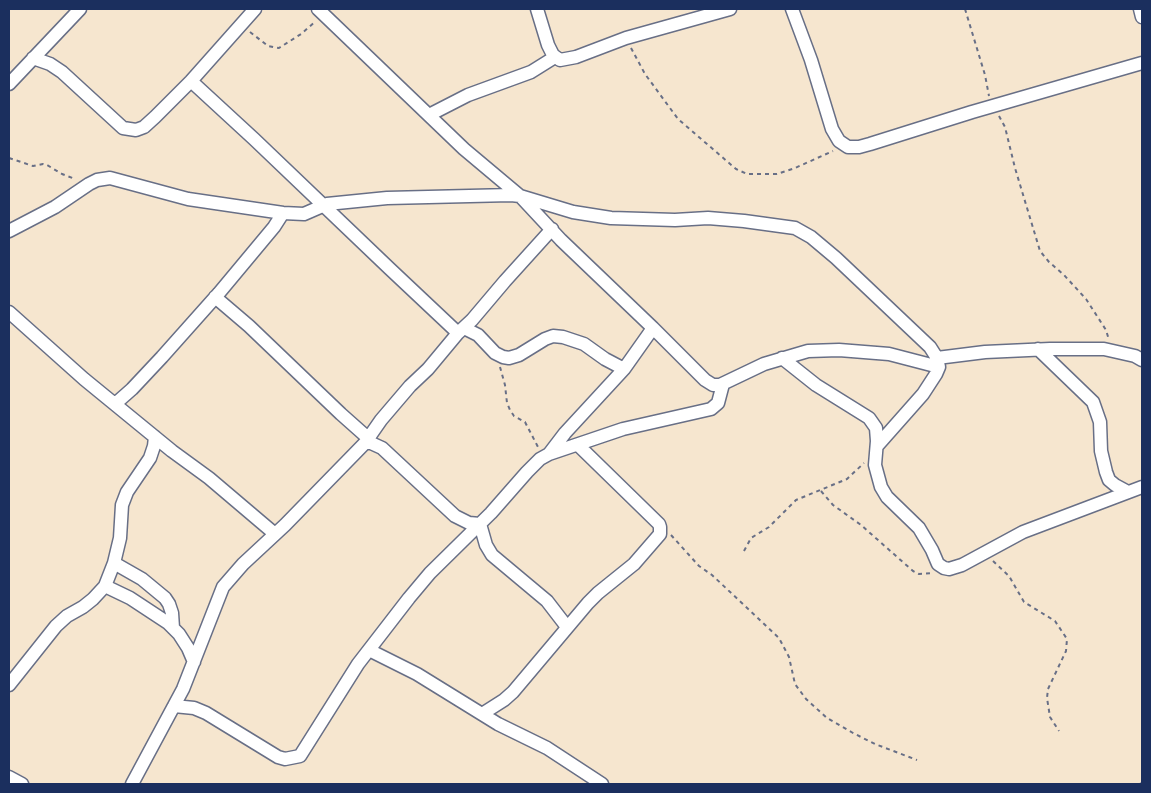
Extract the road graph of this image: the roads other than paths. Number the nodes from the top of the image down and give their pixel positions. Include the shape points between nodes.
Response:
1 (80, 9) edge
2 (256, 9) edge
3 (537, 9) edge
4 (730, 9) edge
5 (792, 9) edge
6 (1140, 9) edge
7 (324, 10) edge
8 (1142, 17) edge
9 (555, 57) junction
10 (33, 58) junction
11 (1142, 63) edge
12 (191, 81) junction
13 (9, 84) edge
14 (429, 115) junction
15 (520, 196) junction
16 (323, 205) junction
17 (284, 213) junction
18 (552, 229) junction
19 (9, 232) edge
20 (215, 298) junction
21 (9, 312) edge
22 (653, 328) junction
23 (461, 330) junction
24 (1038, 349) junction
25 (782, 358) junction
26 (1142, 360) edge
27 (938, 362) junction
28 (624, 369) junction
29 (723, 384) junction
30 (115, 404) junction
31 (155, 437) junction
32 (366, 440) junction
33 (578, 445) junction
34 (877, 449) junction
35 (547, 456) junction
36 (1142, 487) edge
37 (1128, 492) junction
38 (480, 524) junction
39 (275, 534) junction
40 (114, 563) junction
41 (105, 586) junction
42 (567, 627) junction
43 (174, 628) junction
44 (369, 650) junction
45 (194, 662) junction
46 (9, 685) edge
47 (174, 706) junction
48 (482, 714) junction
49 (9, 777) edge
50 (22, 784) edge
51 (132, 784) edge
52 (602, 784) edge

1 - 10 street
2 - 12 street
3 - 9 street
4 - 9 street via 626,38 571,58 560,60
5 - 11 street via 832,129 844,146 853,148
6 - 8 street
7 - 14 street
9 - 14 street via 530,72 468,95
10 - 12 street via 62,72 114,121 127,129 136,130 149,124
10 - 13 street
12 - 16 street
14 - 15 street
15 - 16 street via 411,197
15 - 18 street
15 - 27 street via 573,212 611,218 708,218 795,228 836,258 930,347
16 - 17 street via 304,214
16 - 23 street
17 - 19 street via 188,198 104,178
17 - 20 street
18 - 22 street
18 - 23 street
20 - 30 street
20 - 32 street via 249,326
21 - 30 street
22 - 28 street
22 - 29 street via 705,380 713,385
23 - 28 street via 478,335 496,353 509,358 544,339 563,337 584,344
23 - 32 street
24 - 26 street via 1104,349
24 - 27 street via 985,352
24 - 37 street via 1093,402 1098,412 1101,451 1109,480
25 - 27 street via 808,351 839,350
25 - 29 street
25 - 34 street via 816,385 870,418 876,428
27 - 34 street via 923,394
28 - 35 street
29 - 33 street via 718,403 711,409 631,427
30 - 31 street
31 - 39 street
31 - 40 street via 150,458 122,505 120,538
32 - 38 street via 382,448 455,516
32 - 39 street
33 - 35 street
33 - 42 street via 660,527 660,534 634,564 598,593
34 - 37 street via 875,465 887,497 919,528 938,564 949,569 962,566 1023,532
35 - 38 street via 527,472
36 - 37 street
38 - 42 street via 492,555 547,601
38 - 44 street via 430,574
39 - 45 street via 223,587
40 - 41 street
40 - 43 street via 142,579 165,598
41 - 43 street via 130,598
41 - 46 street via 56,626
42 - 48 street via 513,692
43 - 45 street
44 - 47 street via 300,756 278,757 206,713
44 - 48 street via 417,674
45 - 47 street
47 - 51 street
48 - 52 street via 547,748
49 - 50 street

